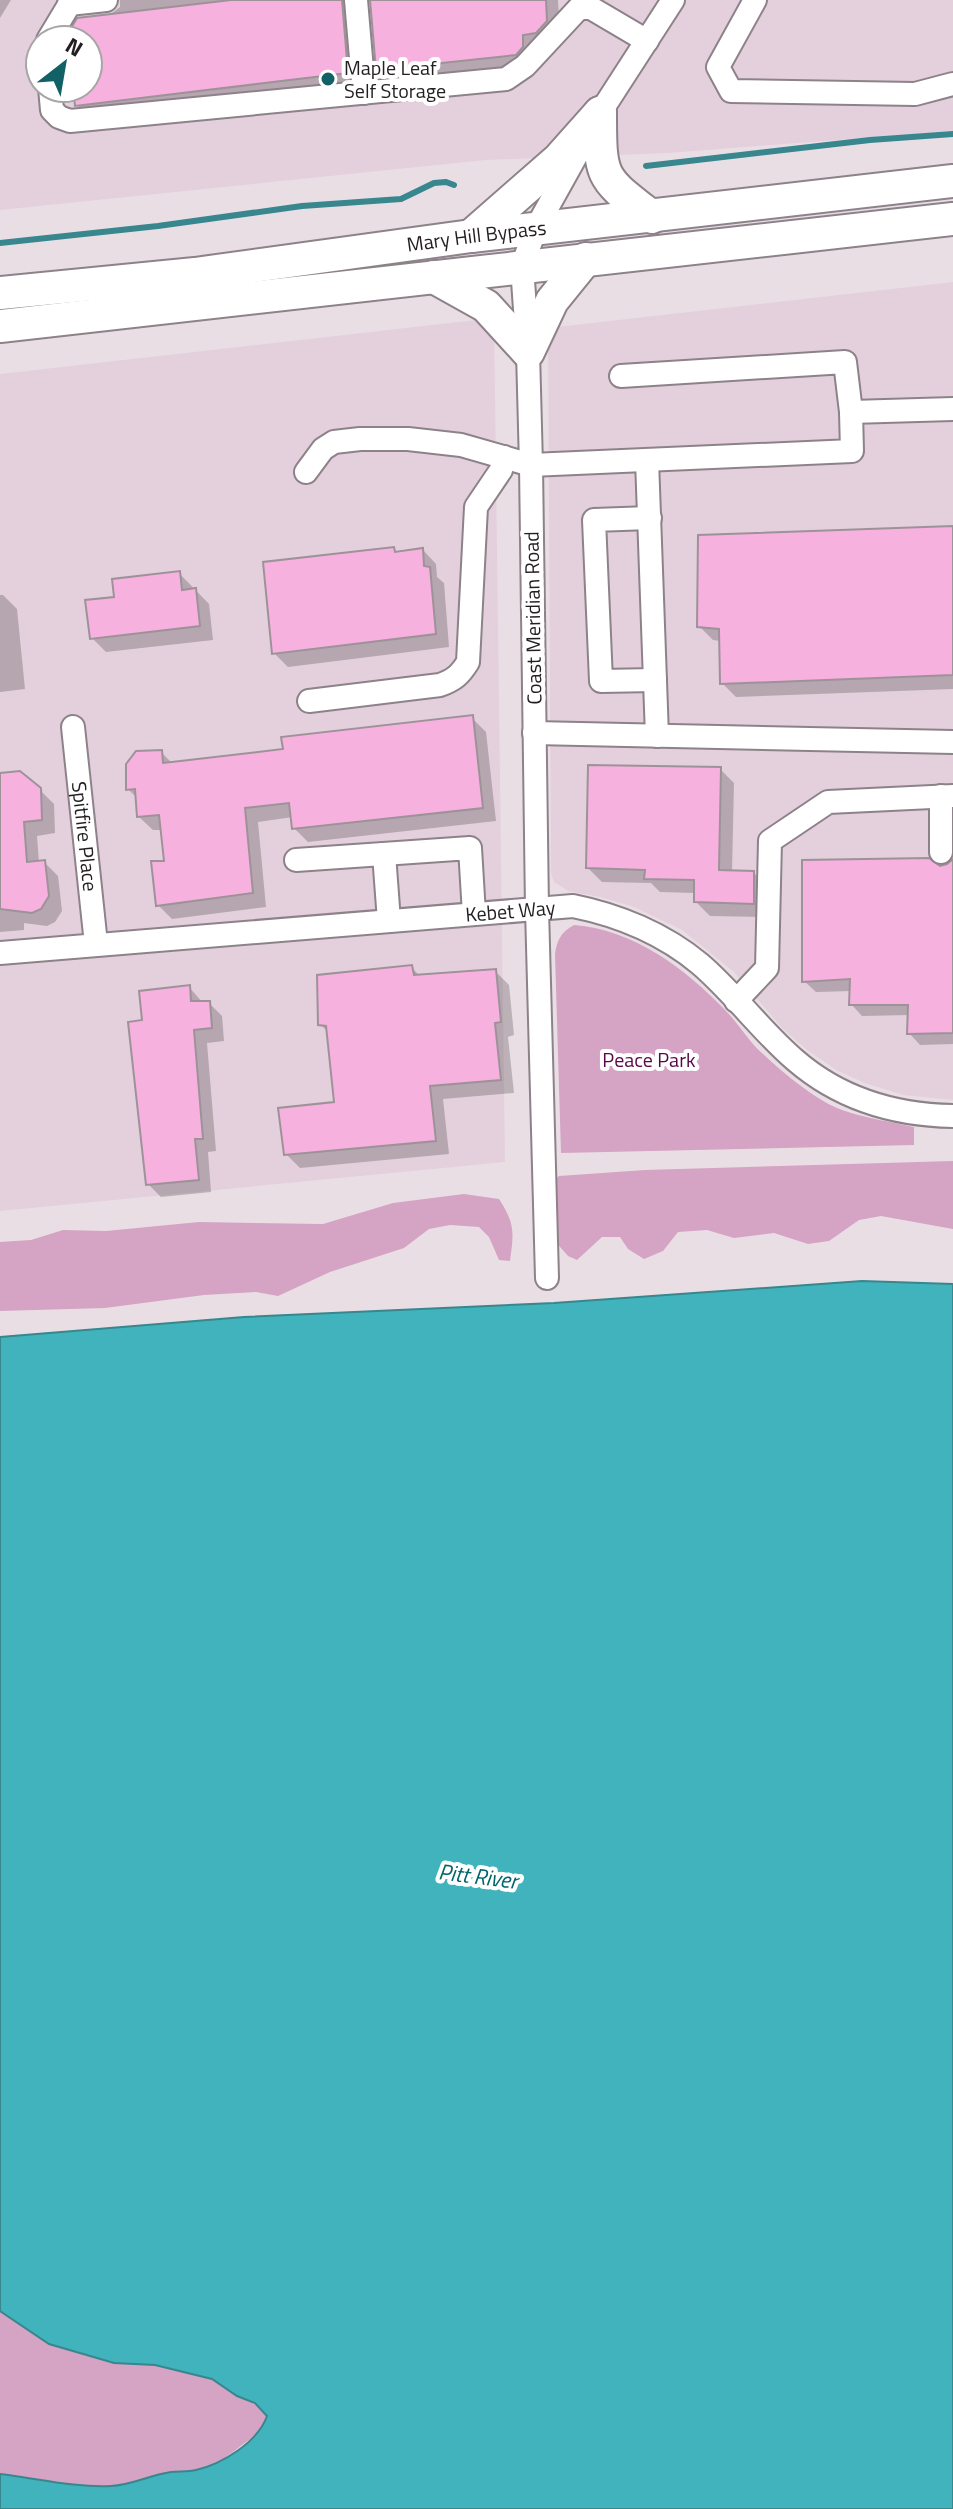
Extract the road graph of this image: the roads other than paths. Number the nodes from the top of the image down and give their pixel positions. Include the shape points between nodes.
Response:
1 (106, 0) edge
2 (356, 0) edge
3 (673, 0) edge
4 (755, 0) edge
5 (70, 2) edge
6 (57, 24) edge
7 (647, 41) junction
8 (953, 84) edge
9 (364, 93) junction
10 (51, 104) edge
11 (600, 113) junction
12 (953, 181) edge
13 (652, 217) junction
14 (953, 219) edge
15 (536, 228) junction
16 (471, 236) junction
17 (586, 259) junction
18 (522, 266) junction
19 (434, 277) junction
20 (0, 293) edge
21 (0, 326) edge
22 (528, 352) junction
23 (621, 376) dead end
24 (953, 409) edge
25 (851, 412) junction
26 (504, 457) junction
27 (647, 460) junction
28 (531, 465) junction
29 (306, 472) dead end
30 (650, 518) junction
31 (655, 680) junction
32 (309, 701) dead end
33 (73, 727) dead end
34 (534, 733) junction
35 (657, 736) junction
36 (953, 742) edge
37 (947, 796) edge
38 (941, 852) dead end
39 (384, 854) junction
40 (296, 860) dead end
41 (537, 909) junction
42 (474, 914) junction
43 (389, 921) junction
44 (96, 944) junction
45 (0, 953) edge
46 (736, 1001) junction
47 (953, 1116) edge
48 (547, 1278) dead end

1 - 5 street
2 - 9 street
3 - 7 street, Coast Meridian Road
4 - 8 street via 718,67 731,91 915,94
5 - 6 street
7 - 9 street via 584,6 506,79
7 - 11 street, Coast Meridian Road
9 - 10 street via 70,121 59,117
11 - 13 highway via 600,160 610,185
11 - 15 street, Coast Meridian Road
11 - 16 highway via 559,159
12 - 13 highway, Mary Hill Bypass
13 - 15 highway, Mary Hill Bypass
14 - 17 highway, Mary Hill Bypass
15 - 16 highway, Mary Hill Bypass
15 - 18 street, Coast Meridian Road
16 - 20 highway, Mary Hill Bypass via 195,274
17 - 18 highway, Mary Hill Bypass
17 - 22 highway via 552,301
18 - 19 highway, Mary Hill Bypass
18 - 22 street, Coast Meridian Road
19 - 21 highway, Mary Hill Bypass
19 - 22 highway via 486,306
22 - 28 street, Coast Meridian Road
23 - 25 street via 845,362
24 - 25 street
25 - 27 street via 852,451
26 - 28 street
26 - 29 street via 461,445 360,439 334,442
26 - 32 street via 476,507 468,662 463,671 440,685
27 - 28 street
27 - 30 street
28 - 34 street, Coast Meridian Road
30 - 31 street
30 - 31 street via 594,520 601,681
31 - 35 street
33 - 44 street, Spitfire Place
34 - 35 street
34 - 41 street, Coast Meridian Road
35 - 36 street
37 - 38 street
37 - 46 street via 828,802 770,841 767,968
39 - 40 street
39 - 42 street via 470,848
39 - 43 street
41 - 42 street, Kebet Way
41 - 46 street, Kebet Way via 573,906 641,928 699,964
41 - 48 street, Coast Meridian Road
42 - 43 street, Kebet Way
43 - 44 street, Kebet Way
44 - 45 street, Kebet Way
46 - 47 street, Kebet Way via 794,1060 844,1093 917,1115

